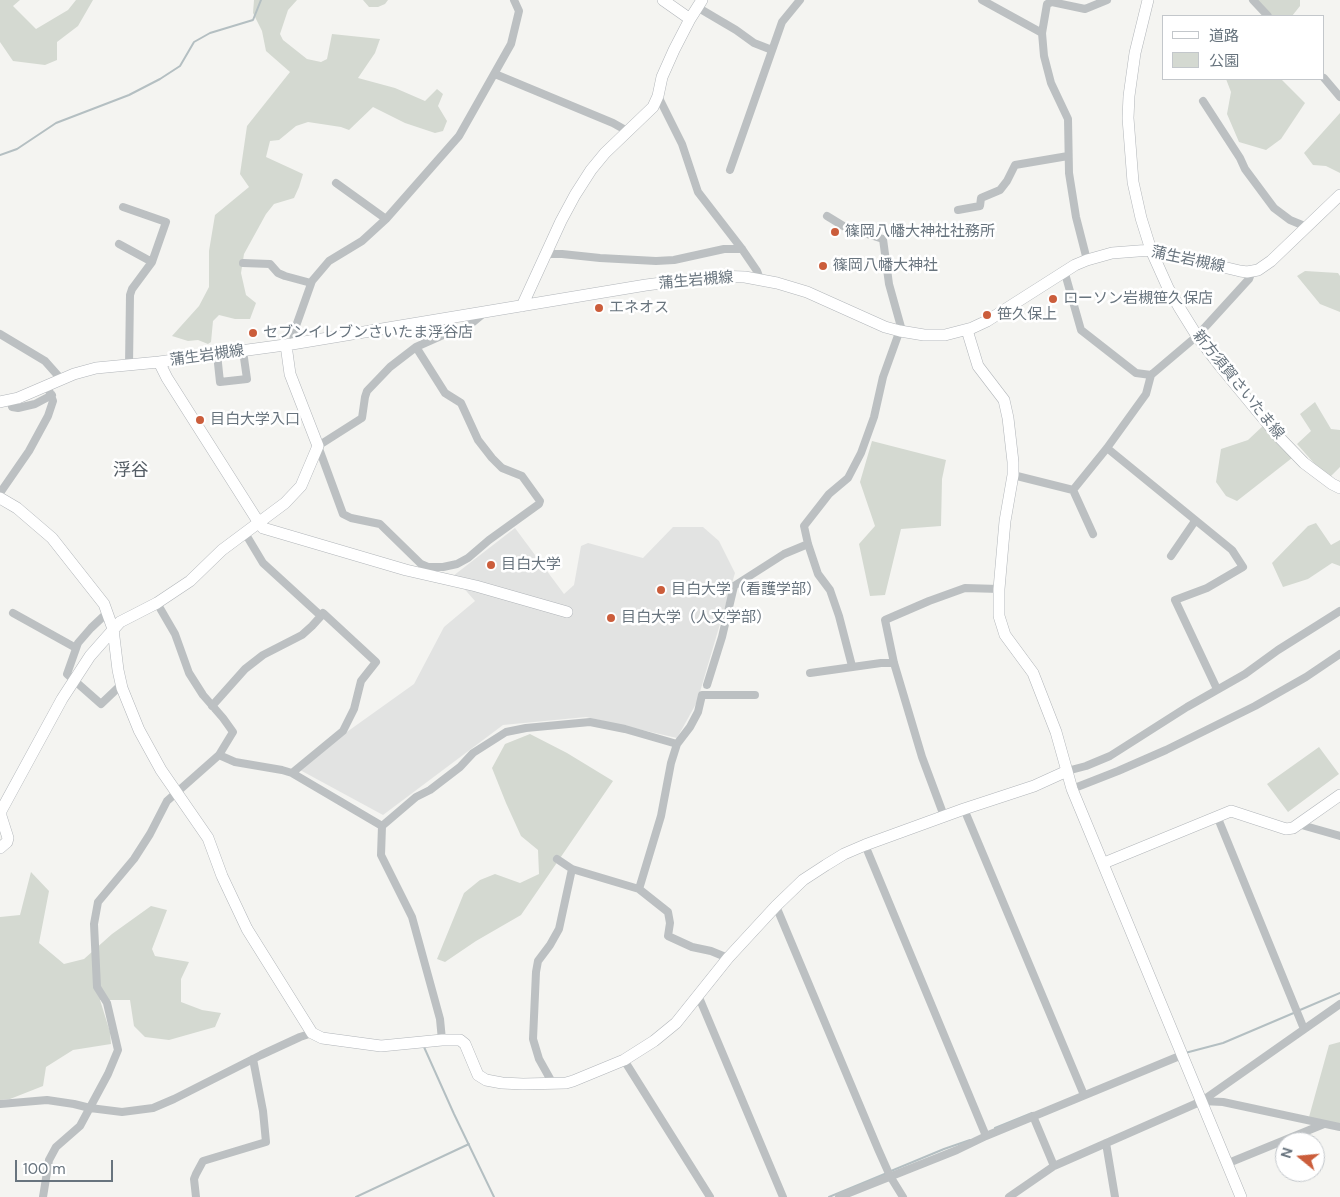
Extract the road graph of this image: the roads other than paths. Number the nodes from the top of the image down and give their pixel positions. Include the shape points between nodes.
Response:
1 (514, 0) edge
2 (663, 0) edge
3 (800, 0) edge
4 (982, 0) edge
5 (1108, 0) edge
6 (1148, 0) edge
7 (1253, 0) edge
8 (699, 4) edge
9 (1267, 15) edge
10 (690, 19) junction
11 (1042, 32) junction
12 (772, 50) junction
13 (495, 74) junction
14 (1325, 79) edge
15 (658, 96) junction
16 (1340, 97) edge
17 (1203, 101) dead end
18 (629, 132) junction
19 (1068, 156) junction
20 (730, 170) dead end
21 (336, 183) dead end
22 (1340, 195) edge
23 (123, 207) dead end
24 (958, 210) dead end
25 (827, 216) dead end
26 (386, 219) junction
27 (1307, 227) junction
28 (120, 244) dead end
29 (742, 249) junction
30 (1151, 250) junction
31 (546, 254) junction
32 (1087, 260) junction
33 (152, 262) junction
34 (243, 262) dead end
35 (1064, 270) junction
36 (1252, 272) junction
37 (760, 279) junction
38 (311, 283) junction
39 (522, 306) junction
40 (484, 312) junction
41 (967, 330) junction
42 (900, 331) junction
43 (0, 334) edge
44 (1197, 336) junction
45 (289, 345) junction
46 (416, 347) junction
47 (244, 351) junction
48 (217, 354) junction
49 (159, 362) junction
50 (130, 365) junction
51 (1151, 375) junction
52 (61, 379) junction
53 (49, 390) junction
54 (5, 401) edge
55 (318, 446) junction
56 (1107, 448) junction
57 (1012, 475) junction
58 (1340, 488) edge
59 (1073, 490) junction
60 (0, 493) edge
61 (0, 498) edge
62 (1195, 521) junction
63 (259, 523) junction
64 (245, 533) junction
65 (1093, 534) dead end
66 (808, 544) junction
67 (1171, 556) dead end
68 (427, 571) junction
69 (998, 590) junction
70 (157, 603) junction
71 (1340, 611) edge
72 (108, 612) junction
73 (567, 612) dead end
74 (13, 613) dead end
75 (321, 616) junction
76 (113, 629) junction
77 (76, 648) junction
78 (1340, 654) edge
79 (894, 663) junction
80 (852, 666) junction
81 (810, 673) dead end
82 (73, 681) junction
83 (122, 684) junction
84 (708, 685) dead end
85 (1217, 689) junction
86 (755, 695) dead end
87 (212, 706) junction
88 (677, 744) junction
89 (219, 755) junction
90 (1066, 771) junction
91 (292, 773) junction
92 (1072, 788) junction
93 (176, 792) junction
94 (1340, 795) edge
95 (964, 809) junction
96 (944, 816) junction
97 (1217, 816) junction
98 (1298, 824) junction
99 (382, 826) junction
100 (1340, 836) edge
101 (865, 846) junction
102 (0, 848) edge
103 (557, 859) dead end
104 (1104, 863) junction
105 (572, 869) junction
106 (639, 889) junction
107 (776, 906) junction
108 (728, 958) junction
109 (698, 995) junction
110 (1340, 1004) edge
111 (1304, 1028) junction
112 (312, 1033) junction
113 (442, 1040) junction
114 (1182, 1055) junction
115 (253, 1059) junction
116 (624, 1060) junction
117 (553, 1084) junction
118 (1084, 1095) junction
119 (1202, 1101) junction
120 (0, 1104) edge
121 (90, 1108) junction
122 (1033, 1116) junction
123 (1324, 1124) junction
124 (1340, 1127) edge
125 (986, 1136) junction
126 (1106, 1143) junction
127 (1226, 1164) junction
128 (1054, 1166) junction
129 (890, 1176) junction
130 (1011, 1196) edge
131 (43, 1197) edge
132 (196, 1197) edge
133 (710, 1197) edge
134 (783, 1197) edge
135 (839, 1197) edge
136 (903, 1197) edge
137 (1115, 1197) edge
138 (1241, 1197) edge

1 - 13 street via 519,11 514,36
2 - 10 street
3 - 12 street via 782,22
4 - 11 street
5 - 11 street via 1085,9 1052,2 1047,4
6 - 30 street, 新方須賀さいたま線 via 1134,53 1128,118 1133,182
7 - 9 street
8 - 10 street
8 - 12 street via 754,43
10 - 15 street via 662,77
11 - 19 street via 1050,83 1068,119
12 - 20 street
13 - 18 street
13 - 26 street via 459,136
14 - 16 street
15 - 18 street via 653,107
15 - 29 street via 682,144 698,192
17 - 27 street via 1245,169 1274,208
18 - 31 street via 591,170
19 - 24 street via 1015,165 1000,190 981,198 980,206
19 - 32 street via 1076,217
21 - 26 street
22 - 27 street
23 - 33 street via 166,222
25 - 42 street via 883,239
26 - 38 street via 362,241 329,261
27 - 36 street via 1271,261
28 - 33 street
29 - 31 street via 656,261
29 - 37 street
30 - 32 street, 蒲生岩槻線 via 1112,253
30 - 36 street, 蒲生岩槻線
30 - 44 street, 新方須賀さいたま線 via 1168,288
31 - 39 street
32 - 35 street, 蒲生岩槻線
33 - 50 street via 130,295
34 - 38 street via 270,264 278,273
35 - 41 street, 蒲生岩槻線 via 987,321
35 - 51 street via 1081,330 1136,373
36 - 44 street
37 - 39 street, 蒲生岩槻線 via 697,277
37 - 42 street, 蒲生岩槻線 via 807,292
38 - 45 street
39 - 40 street, 蒲生岩槻線
40 - 45 street, 蒲生岩槻線
40 - 46 street via 466,328
41 - 42 street, 蒲生岩槻線 via 934,336
41 - 57 street via 978,366 1004,400 1013,460
42 - 66 street via 861,453 848,478 829,494 804,526
43 - 52 street via 45,361
44 - 51 street
44 - 58 street, 新方須賀さいたま線 via 1304,464
45 - 47 street, 蒲生岩槻線
45 - 55 street via 292,379
46 - 55 street via 367,391 362,418
46 - 68 street via 445,394 461,403 478,440 492,458 502,468 522,476 540,501 468,558
47 - 48 street, 蒲生岩槻線
47 - 48 street via 248,378 220,382
48 - 49 street, 蒲生岩槻線
49 - 50 street, 蒲生岩槻線
49 - 63 street
50 - 52 street, 蒲生岩槻線 via 96,368
51 - 56 street via 1146,394
52 - 53 street, 蒲生岩槻線
53 - 54 street, 蒲生岩槻線
53 - 60 street via 53,401 38,435
55 - 63 street via 301,486
55 - 68 street via 343,514 380,524
56 - 59 street
56 - 62 street
57 - 59 street
57 - 69 street
59 - 65 street
61 - 72 street via 18,508 52,538
62 - 67 street
62 - 85 street via 1232,550 1243,567 1207,588 1175,600
63 - 64 street
63 - 68 street via 269,530
64 - 70 street via 190,581
64 - 75 street via 263,563
66 - 80 street via 818,574 830,590
66 - 84 street via 784,554 734,586
68 - 73 street
69 - 79 street via 965,588 885,620
69 - 90 street via 1005,635 1033,673 1056,732
70 - 76 street via 124,619
70 - 87 street via 175,634 189,673
71 - 85 street
72 - 76 street
72 - 77 street via 90,628
74 - 77 street
75 - 87 street via 302,635 263,655 245,669
75 - 91 street via 323,613 376,662 361,681 354,709 343,731
76 - 82 street
76 - 83 street
77 - 82 street via 67,674
78 - 92 street via 1255,706 1166,750
79 - 80 street
79 - 96 street via 922,757
80 - 81 street
82 - 83 street via 101,704
82 - 102 street via 1,811 8,842
83 - 93 street via 139,730
85 - 90 street via 1110,756
86 - 88 street via 702,695 698,712
87 - 89 street via 233,732
88 - 99 street via 590,722 506,732 473,753
88 - 106 street via 661,816
89 - 91 street via 235,762
89 - 93 street
90 - 92 street
90 - 95 street via 1034,786
91 - 99 street
92 - 104 street
93 - 112 street via 208,838 246,929
93 - 121 street via 167,801 134,859 96,909 98,987 107,1003 118,1050
94 - 98 street
95 - 96 street
95 - 118 street
96 - 101 street
97 - 98 street via 1231,811 1286,829
97 - 104 street
97 - 111 street
98 - 100 street
99 - 113 street via 381,855 412,917 440,1019
101 - 107 street via 844,854 803,880
101 - 125 street
103 - 105 street
104 - 114 street
105 - 106 street
105 - 117 street via 559,929 538,961 536,972 533,1039 539,1059
106 - 108 street via 668,912 668,936
107 - 108 street
107 - 129 street
108 - 109 street
109 - 116 street via 676,1023
109 - 134 street
110 - 111 street
111 - 119 street
112 - 113 street via 322,1038 381,1046
112 - 115 street
113 - 117 street via 460,1040 465,1044 478,1075 486,1080
114 - 118 street
114 - 119 street
115 - 121 street via 153,1108 122,1112
115 - 132 street via 266,1142 203,1161 194,1180
116 - 117 street via 573,1081
116 - 133 street
118 - 122 street
119 - 123 street via 1223,1102
119 - 126 street
119 - 127 street
120 - 121 street via 47,1100
121 - 131 street via 77,1130 52,1153
122 - 125 street
122 - 128 street
123 - 124 street
123 - 127 street
125 - 129 street
126 - 128 street
126 - 137 street
127 - 138 street
128 - 130 street
129 - 135 street
129 - 136 street

